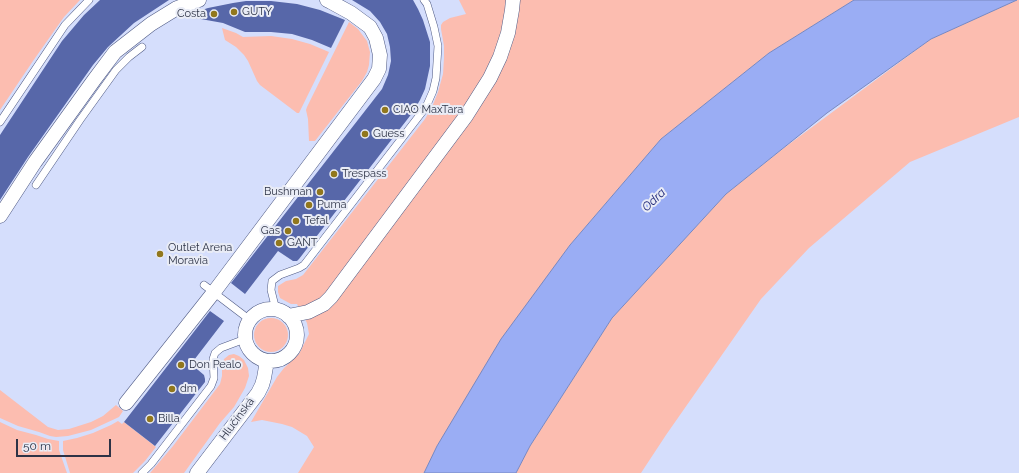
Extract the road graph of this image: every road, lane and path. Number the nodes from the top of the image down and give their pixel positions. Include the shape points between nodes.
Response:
1 (89, 0) edge
2 (199, 0) edge
3 (327, 0) edge
4 (424, 0) edge
5 (513, 0) edge
6 (142, 47) dead end
7 (0, 122) edge
8 (36, 185) dead end
9 (0, 216) edge
10 (209, 288) junction
11 (282, 313) junction
12 (250, 320) junction
13 (245, 339) junction
14 (267, 361) junction
15 (126, 403) dead end
16 (142, 473) edge
17 (197, 473) edge

1 - 7 lane via 65,25
2 - 9 street via 177,8 151,24 115,52
3 - 10 street via 370,27 380,55 374,79
4 - 11 lane via 438,46 436,78 426,108 304,265 272,281 272,296
5 - 11 street via 508,33 500,57 466,116 331,297 324,304 308,312
6 - 8 lane via 116,70
10 - 12 lane
10 - 15 street
11 - 12 street via 270,309 259,312
11 - 14 street via 291,319 295,327 294,346 285,356
12 - 13 street via 246,326
13 - 14 street via 252,354
13 - 16 lane via 221,348 216,353 213,359 214,378 210,386
14 - 17 street, Hlučínská via 258,393

